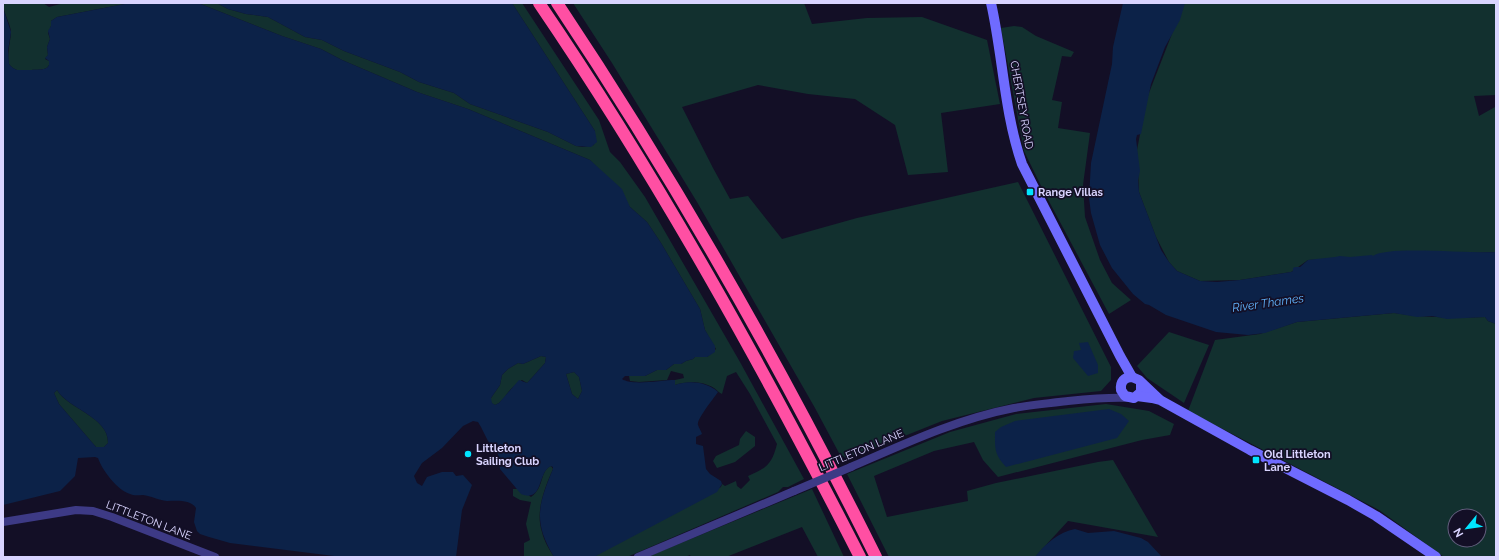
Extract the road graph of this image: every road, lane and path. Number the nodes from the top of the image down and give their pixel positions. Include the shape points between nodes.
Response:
1 (539, 3) edge
2 (557, 3) edge
3 (991, 3) edge
4 (1126, 381) junction
5 (1141, 383) junction
6 (1103, 397) junction
7 (1133, 397) junction
8 (1160, 400) junction
9 (3, 522) edge
10 (215, 557) edge
11 (638, 557) edge
12 (860, 557) edge
13 (876, 557) edge
14 (1436, 557) edge

1 - 12 highway via 632,147 713,284 778,400
2 - 13 highway via 638,128 738,298 827,459
3 - 4 main road, CHERTSEY ROAD via 1008,107 1022,164 1120,356
4 - 5 main road via 1136,378
4 - 6 street via 1115,392
4 - 7 main road via 1122,393
5 - 7 main road via 1141,392
5 - 8 main road
6 - 7 street, LITTLETON LANE
6 - 11 street, LITTLETON LANE, bridge via 1012,408 919,437
7 - 8 main road
8 - 14 main road via 1348,500
9 - 10 street, LITTLETON LANE via 76,510 93,511

